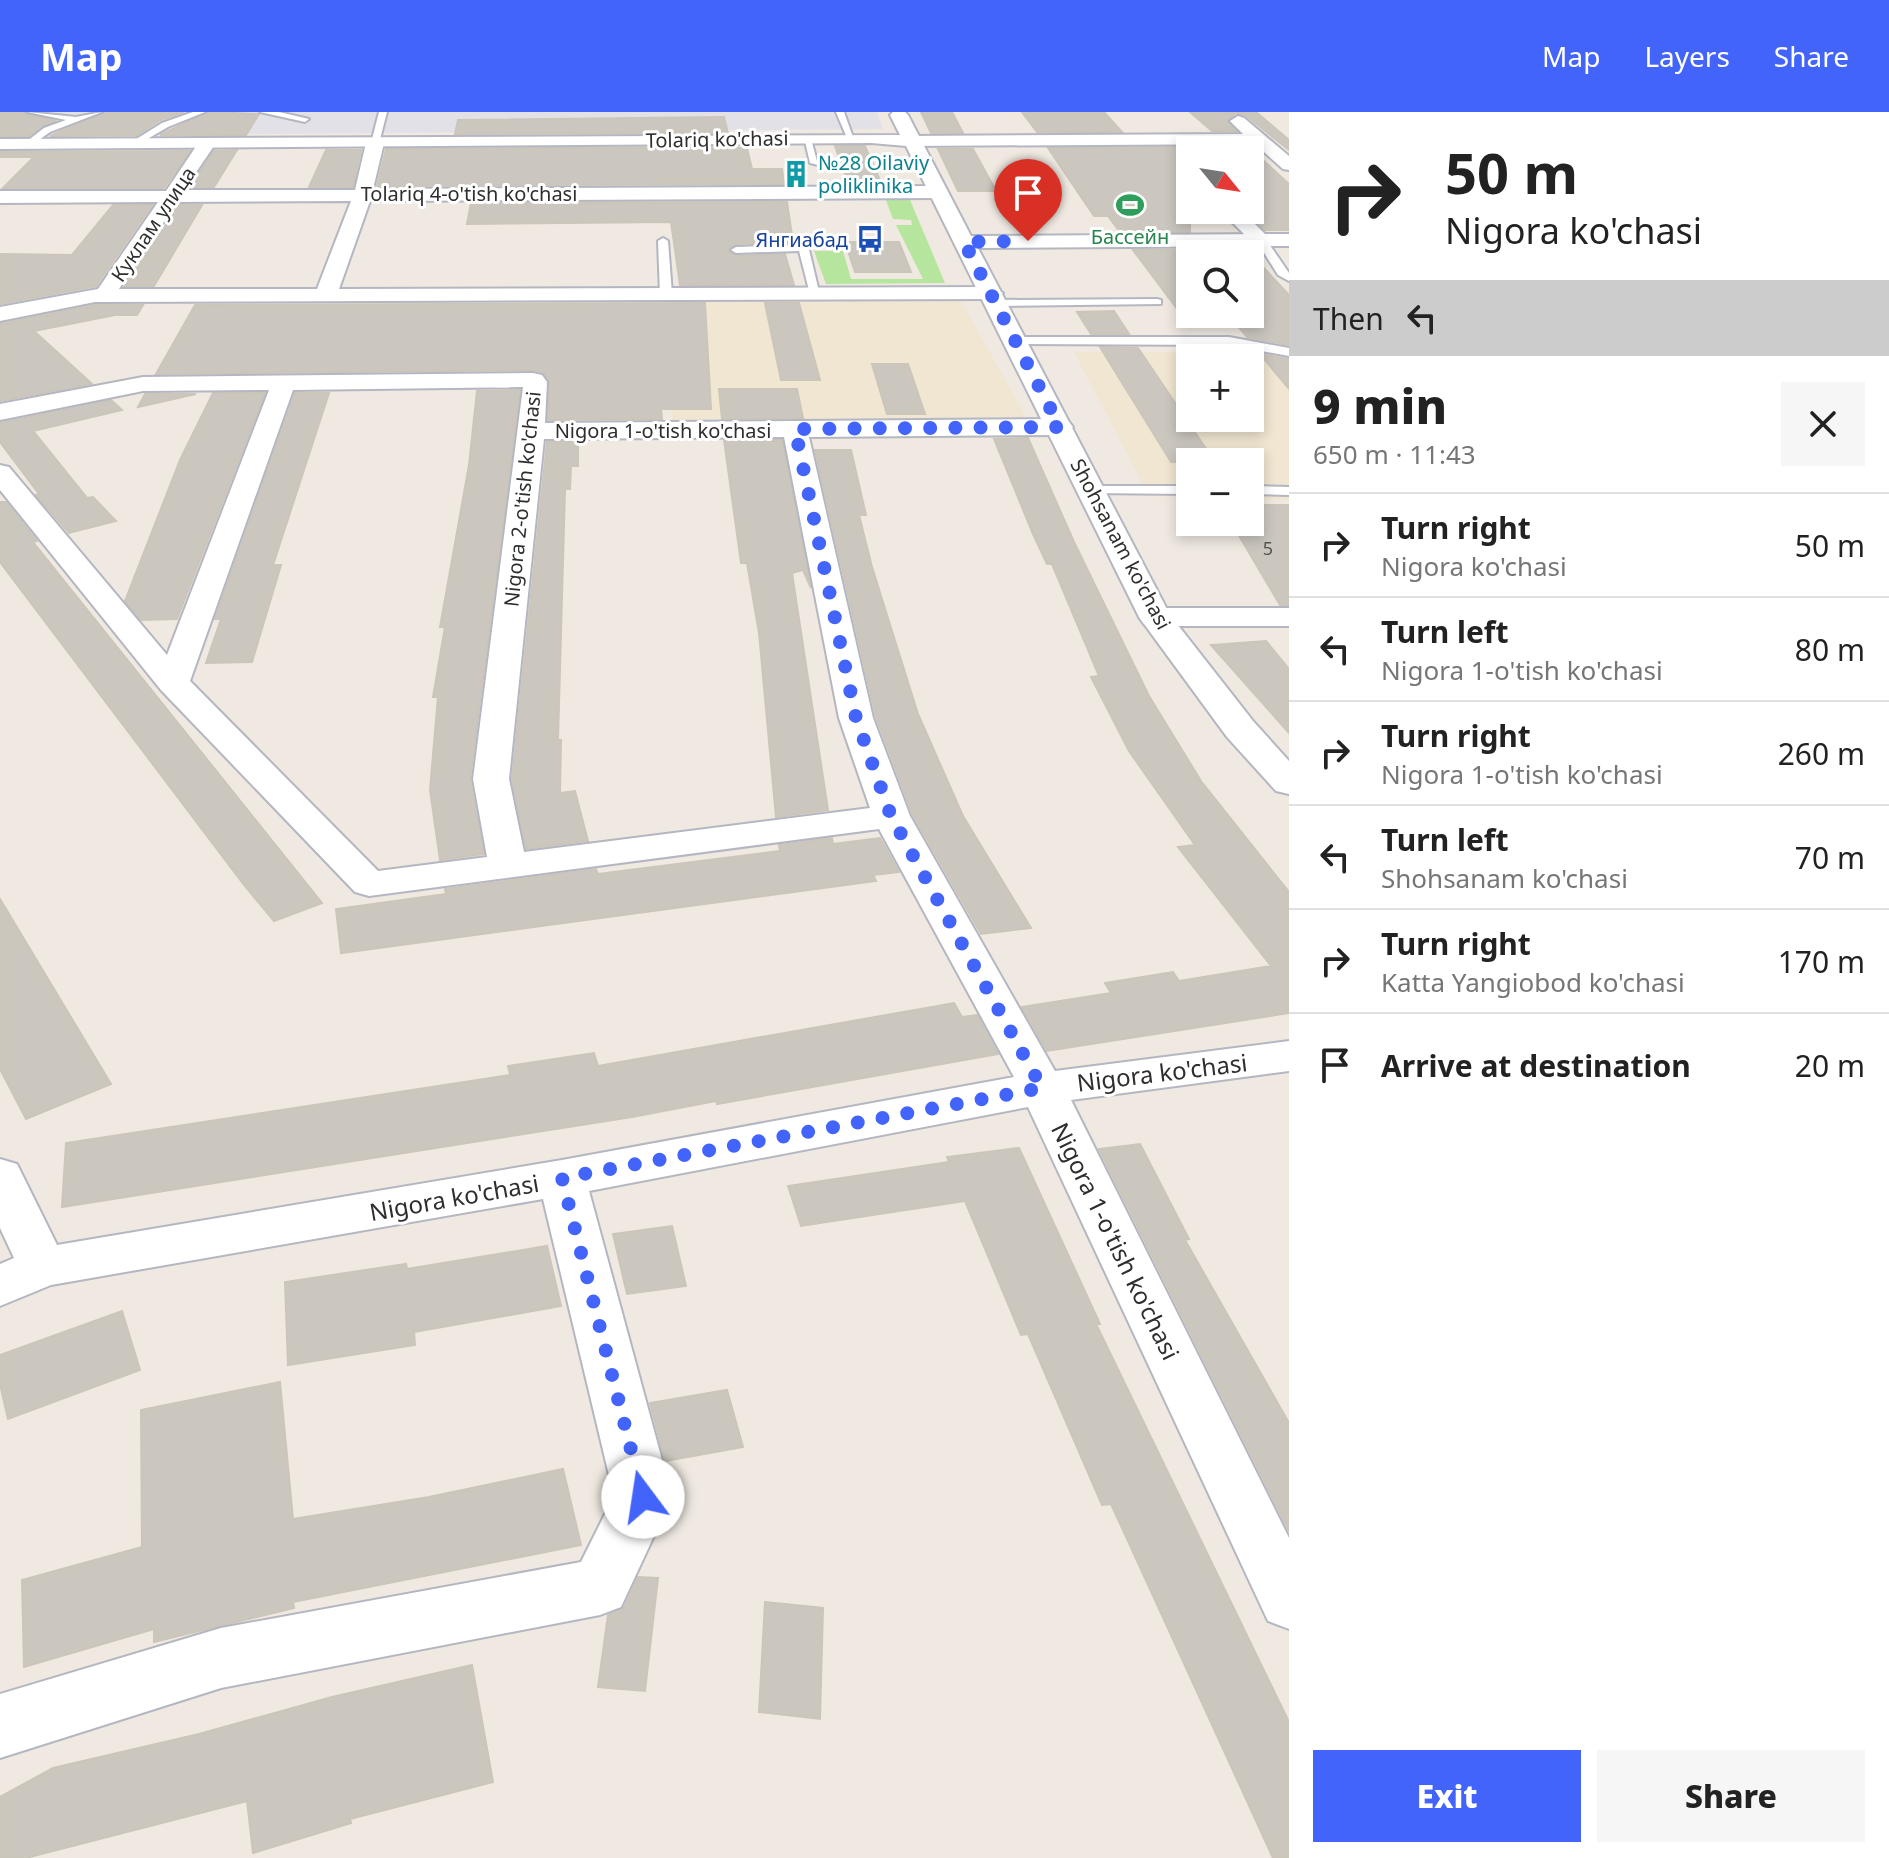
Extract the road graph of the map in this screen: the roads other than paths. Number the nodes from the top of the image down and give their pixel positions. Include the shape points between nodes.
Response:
1 (31, 112) edge
2 (98, 112) edge
3 (201, 112) edge
4 (264, 112) edge
5 (383, 112) edge
6 (840, 112) edge
7 (898, 112) edge
8 (1227, 112) edge
9 (305, 119) dead end
10 (75, 120) junction
11 (1071, 121) dead end
12 (1256, 136) edge
13 (851, 138) junction
14 (807, 139) junction
15 (1087, 140) junction
16 (1159, 140) junction
17 (1176, 140) edge
18 (910, 141) junction
19 (134, 143) junction
20 (207, 143) junction
21 (375, 143) junction
22 (1264, 143) edge
23 (0, 144) edge
24 (29, 144) junction
25 (1176, 156) edge
26 (815, 163) dead end
27 (1289, 165) edge
28 (937, 192) junction
29 (363, 193) junction
30 (171, 195) junction
31 (0, 197) edge
32 (1244, 224) edge
33 (799, 233) dead end
34 (1261, 240) edge
35 (1264, 240) edge
36 (1289, 240) edge
37 (663, 241) dead end
38 (1176, 241) edge
39 (964, 242) junction
40 (1264, 245) edge
41 (804, 248) junction
42 (736, 250) dead end
43 (1289, 278) edge
44 (326, 294) junction
45 (666, 294) junction
46 (816, 294) junction
47 (104, 296) junction
48 (994, 298) junction
49 (1157, 302) dead end
50 (0, 314) edge
51 (1016, 341) junction
52 (1289, 352) edge
53 (284, 382) junction
54 (0, 412) edge
55 (1060, 427) junction
56 (795, 429) junction
57 (532, 431) junction
58 (0, 473) edge
59 (1091, 490) junction
60 (1176, 490) edge
61 (1264, 490) edge
62 (1289, 491) edge
63 (1155, 617) junction
64 (1289, 617) edge
65 (173, 683) junction
66 (1289, 783) edge
67 (891, 816) junction
68 (508, 865) junction
69 (1289, 1056) edge
70 (1042, 1088) junction
71 (0, 1177) edge
72 (562, 1178) junction
73 (21, 1277) edge
74 (1289, 1601) edge
75 (0, 1726) edge

1 - 10 lane
2 - 10 lane
3 - 19 lane
4 - 9 lane
5 - 21 lane
6 - 13 lane
7 - 18 street, Shohsanam ko'chasi
8 - 12 street
10 - 24 lane
11 - 15 street
13 - 14 street, Tolariq ko'chasi
13 - 18 street, Tolariq ko'chasi
14 - 21 street, Tolariq ko'chasi
14 - 26 lane
15 - 16 street, Tolariq ko'chasi
15 - 18 street, Tolariq ko'chasi
16 - 17 street, Tolariq ko'chasi
16 - 25 street
18 - 28 street, Shohsanam ko'chasi
19 - 20 street, Tolariq ko'chasi
19 - 24 street, Tolariq ko'chasi
20 - 21 street, Tolariq ko'chasi
20 - 30 street, Куклам улица
21 - 29 street
22 - 27 street
23 - 24 street, Tolariq ko'chasi
28 - 29 street, Tolariq 4-o'tish ko'chasi
28 - 39 street, Shohsanam ko'chasi
29 - 30 street, Tolariq 4-o'tish ko'chasi
29 - 44 street
30 - 31 street, Tolariq 4-o'tish ko'chasi
30 - 47 street, Куклам улица
32 - 34 street
33 - 41 lane
35 - 36 street
37 - 45 lane
38 - 39 street
39 - 48 street, Shohsanam ko'chasi
40 - 43 lane
41 - 42 lane
41 - 46 lane
44 - 45 street
44 - 47 street
45 - 46 street
46 - 48 street
47 - 50 street, Куклам улица
48 - 49 lane
48 - 51 street, Shohsanam ko'chasi
51 - 52 lane via 1229,341
51 - 55 street, Shohsanam ko'chasi
53 - 54 street, Nigora 2-o'tish ko'chasi via 143,384
53 - 57 street, Nigora 2-o'tish ko'chasi via 533,380
53 - 65 street
55 - 56 street, Nigora 1-o'tish ko'chasi
55 - 59 street, Shohsanam ko'chasi
56 - 57 street, Nigora 1-o'tish ko'chasi
56 - 67 street, Nigora 1-o'tish ko'chasi via 856,718
57 - 68 street, Nigora 2-o'tish ko'chasi via 491,779
58 - 65 street
59 - 60 lane
59 - 63 street, Shohsanam ko'chasi
61 - 62 lane
63 - 64 street
63 - 66 street, Shohsanam ko'chasi via 1240,729
65 - 68 street via 369,884
67 - 68 street
67 - 70 street, Nigora 1-o'tish ko'chasi
69 - 70 street, Nigora ko'chasi
70 - 72 street, Nigora ko'chasi
70 - 74 street, Nigora 1-o'tish ko'chasi
71 - 73 street
72 - 73 street, Nigora ko'chasi
72 - 75 street via 643,1497 600,1587 221,1658

